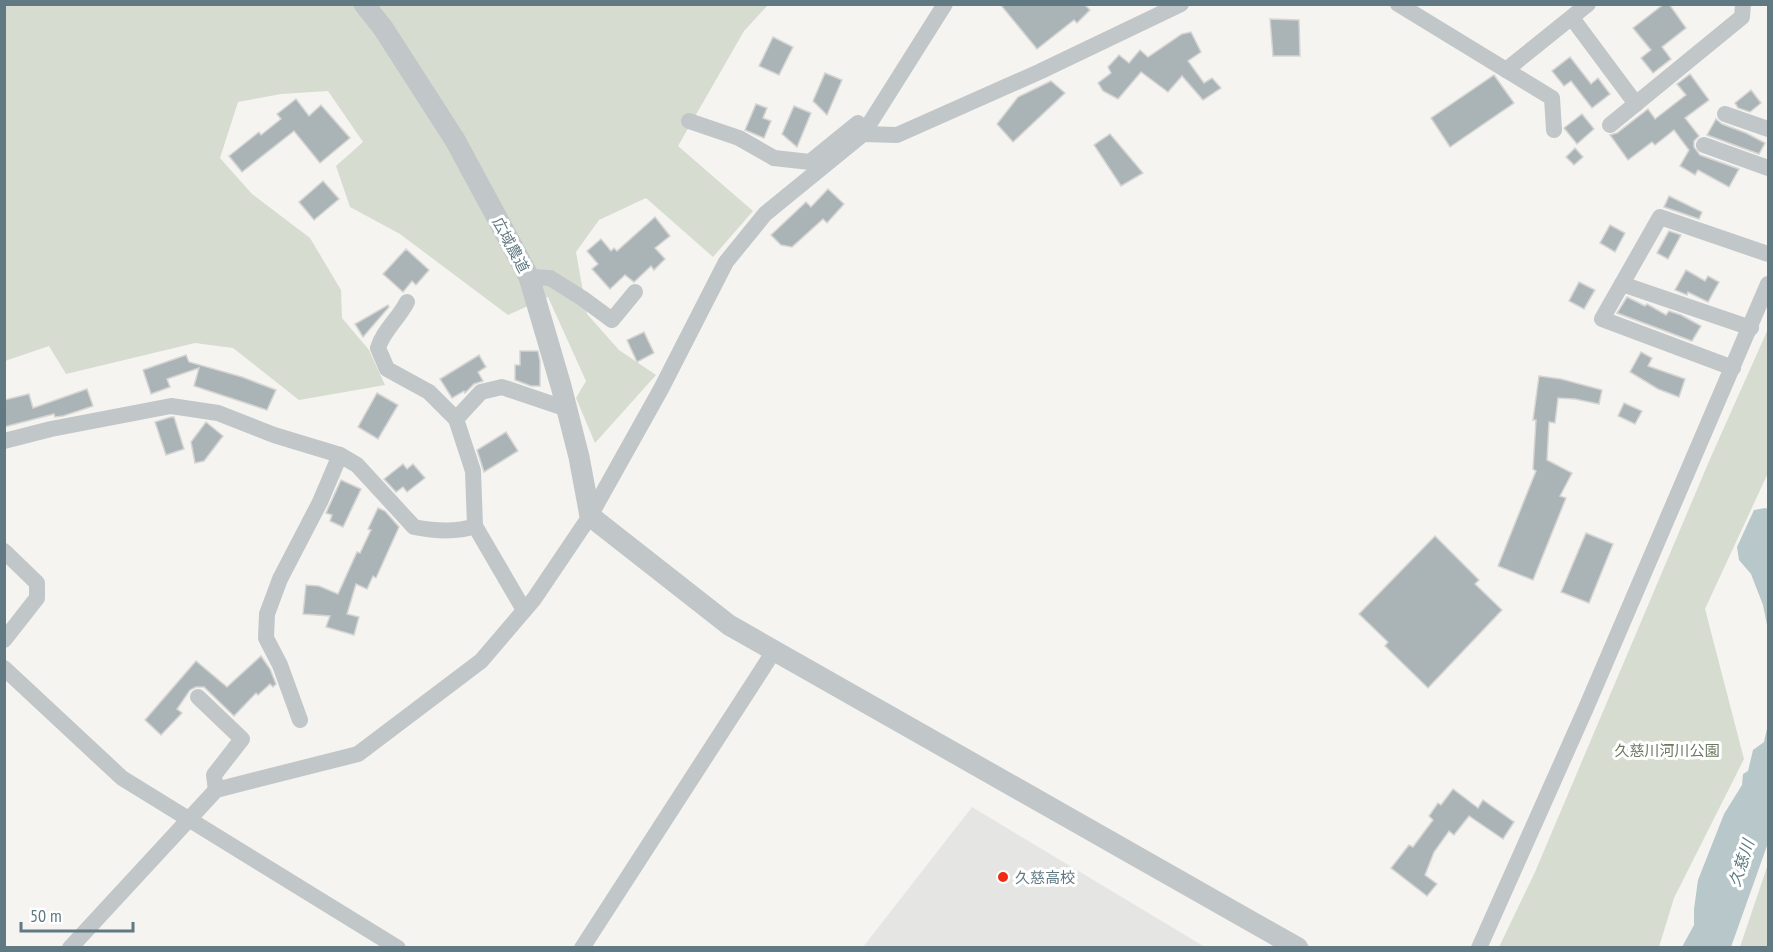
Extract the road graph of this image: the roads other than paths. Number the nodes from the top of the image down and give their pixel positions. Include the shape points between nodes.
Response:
1 (364, 4) edge
2 (945, 4) edge
3 (1181, 4) edge
4 (1398, 4) edge
5 (1588, 4) edge
6 (1743, 4) edge
7 (1572, 18) junction
8 (1506, 70) junction
9 (900, 76) junction
10 (1636, 104) junction
11 (1725, 114) dead end
12 (689, 121) dead end
13 (1610, 125) dead end
14 (1768, 129) edge
15 (1554, 130) dead end
16 (863, 134) junction
17 (1704, 145) dead end
18 (1768, 168) edge
19 (1768, 254) edge
20 (529, 277) junction
21 (1622, 284) junction
22 (1768, 284) edge
23 (635, 292) dead end
24 (407, 302) dead end
25 (1751, 328) junction
26 (1733, 368) junction
27 (567, 409) junction
28 (456, 419) junction
29 (4, 441) edge
30 (340, 455) junction
31 (590, 516) junction
32 (475, 526) junction
33 (4, 551) edge
34 (524, 610) junction
35 (4, 640) edge
36 (774, 651) junction
37 (4, 668) edge
38 (198, 697) dead end
39 (300, 720) dead end
40 (216, 790) junction
41 (188, 820) junction
42 (70, 948) edge
43 (398, 948) edge
44 (582, 948) edge
45 (1298, 948) edge
46 (1479, 948) edge

1 - 20 street, 広域農道 via 455,140
2 - 9 street
3 - 16 street via 1050,68 897,135
4 - 8 street
5 - 7 street
6 - 10 street via 1742,17
7 - 8 street
7 - 10 street
8 - 15 street via 1552,98
9 - 12 street via 884,85 857,125 810,162 774,158 739,138
9 - 16 street
10 - 13 street
11 - 14 street
16 - 31 street via 765,214 726,262
17 - 18 street
19 - 21 street via 1660,217
20 - 23 street via 550,278 612,320
20 - 27 street, 広域農道
21 - 25 street
21 - 26 street via 1602,319
22 - 25 street
24 - 28 street via 381,339 378,348 382,358 387,369 429,392
25 - 26 street
26 - 46 street
27 - 28 street via 502,387 481,392
27 - 31 street, 広域農道
28 - 32 street via 473,471
29 - 30 street via 171,406 218,413
30 - 32 street via 357,465 414,527 462,531
30 - 39 street via 267,614 266,638
31 - 34 street
31 - 36 street via 729,625
32 - 34 street
33 - 35 street via 37,583 38,598
34 - 40 street via 481,661 358,754
36 - 44 street
36 - 45 street
37 - 41 street via 122,778
38 - 40 street via 242,739 214,774
40 - 41 street
41 - 42 street
41 - 43 street

